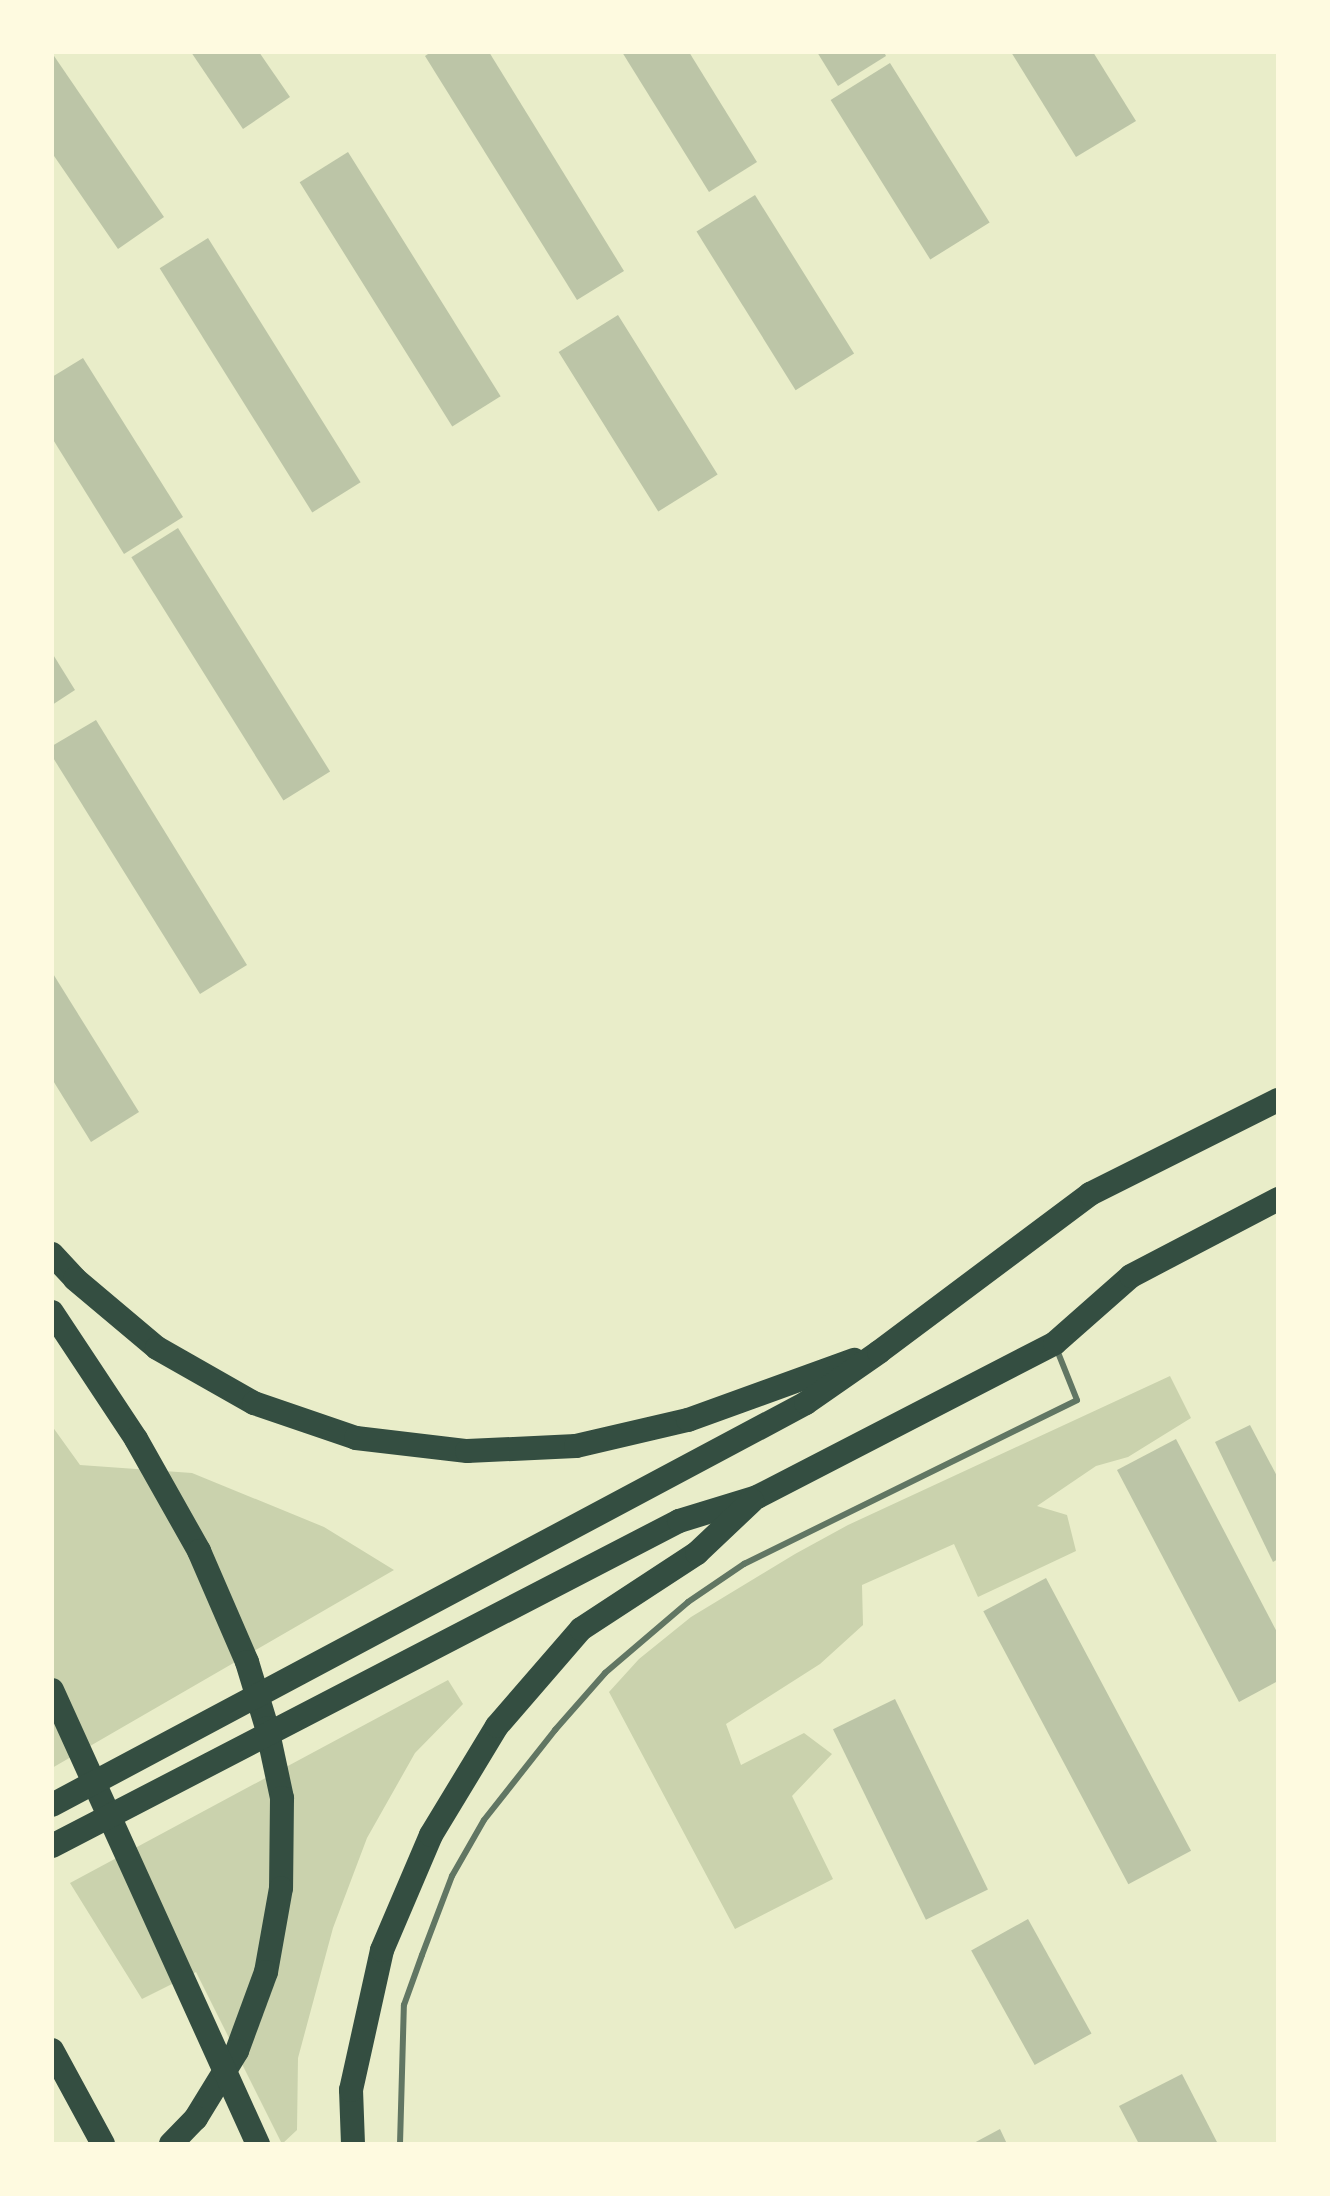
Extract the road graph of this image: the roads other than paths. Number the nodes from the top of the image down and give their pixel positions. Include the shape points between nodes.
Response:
1 (1278, 1100) edge
2 (1278, 1199) edge
3 (52, 1254) edge
4 (52, 1312) edge
5 (1055, 1343) junction
6 (879, 1352) junction
7 (757, 1497) junction
8 (52, 1690) edge
9 (52, 1805) edge
10 (52, 1846) edge
11 (52, 2050) edge
12 (103, 2144) edge
13 (171, 2144) edge
14 (258, 2144) edge
15 (353, 2144) edge
16 (400, 2144) edge

1 - 6 highway via 1090,1194
2 - 5 highway via 1131,1276
3 - 6 highway via 157,1348 254,1403 356,1438 467,1451 576,1446 688,1420
4 - 13 highway via 136,1439 199,1551 247,1662 282,1798 281,1888 266,1972 237,2051 196,2118
5 - 7 highway
5 - 16 lane via 1077,1400 744,1564 688,1602 614,1665 555,1730 484,1820 452,1876 422,1955 404,2005
6 - 9 highway via 806,1403
7 - 10 highway via 679,1521
7 - 15 highway via 697,1553 581,1629 497,1726 431,1835 382,1950 351,2090
8 - 14 highway
11 - 12 highway

